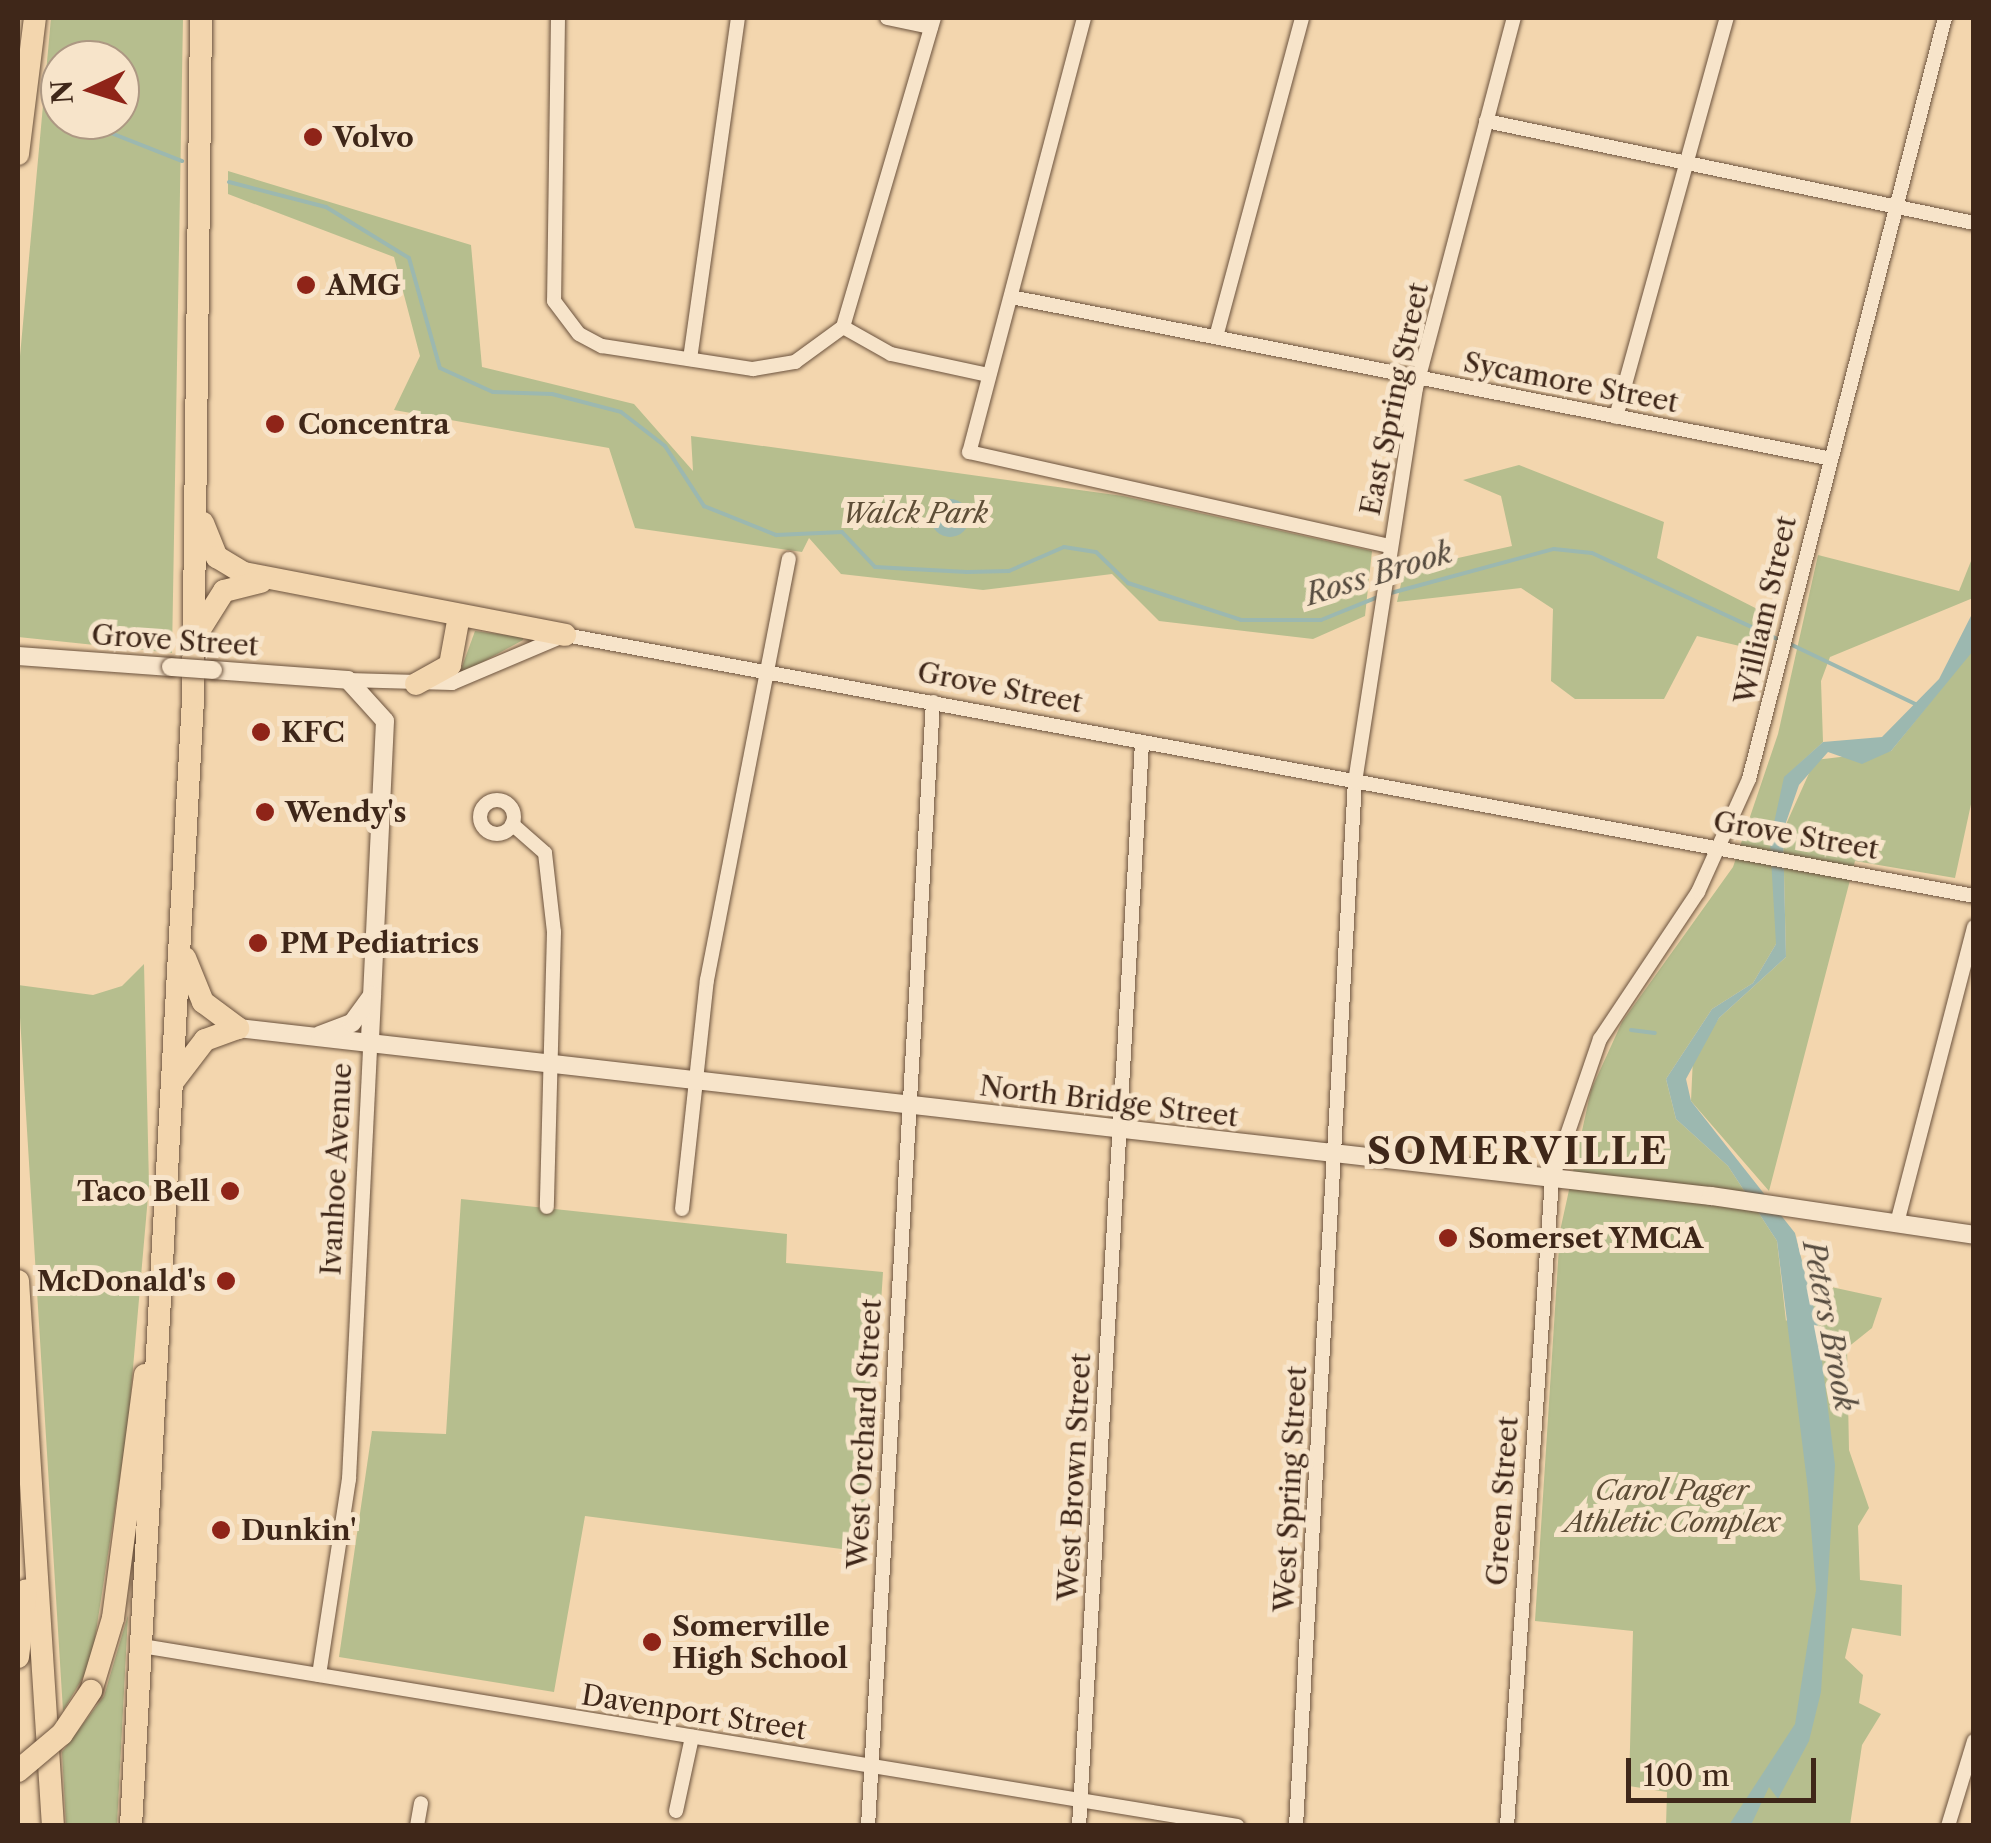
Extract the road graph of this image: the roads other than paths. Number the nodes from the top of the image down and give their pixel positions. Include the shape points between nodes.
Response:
1 (35, 18) edge
2 (201, 18) edge
3 (558, 18) edge
4 (738, 18) edge
5 (887, 18) edge
6 (1084, 18) edge
7 (1302, 18) edge
8 (1514, 18) edge
9 (1727, 18) edge
10 (1945, 18) edge
11 (932, 22) edge
12 (1486, 120) junction
13 (18, 154) edge
14 (1688, 162) junction
15 (1897, 208) junction
16 (1974, 223) edge
17 (1011, 296) junction
18 (844, 327) junction
19 (1216, 337) junction
20 (690, 359) junction
21 (988, 376) junction
22 (1419, 377) junction
23 (1616, 416) junction
24 (1828, 458) junction
25 (199, 509) junction
26 (1390, 546) junction
27 (788, 559) dead end
28 (269, 580) junction
29 (459, 616) junction
30 (566, 635) junction
31 (196, 639) junction
32 (18, 656) edge
33 (768, 672) junction
34 (348, 680) junction
35 (416, 684) junction
36 (933, 702) junction
37 (1142, 742) junction
38 (1355, 782) junction
39 (512, 824) dead end
40 (1722, 849) junction
41 (1974, 896) edge
42 (1974, 927) edge
43 (180, 939) junction
44 (376, 985) junction
45 (238, 1028) junction
46 (311, 1038) junction
47 (370, 1044) junction
48 (553, 1065) junction
49 (692, 1082) junction
50 (170, 1086) junction
51 (906, 1105) junction
52 (1119, 1130) junction
53 (1334, 1156) junction
54 (1552, 1180) junction
55 (165, 1198) junction
56 (547, 1206) dead end
57 (682, 1208) dead end
58 (1897, 1223) junction
59 (1974, 1234) edge
60 (18, 1281) edge
61 (33, 1527) junction
62 (142, 1646) junction
63 (18, 1656) edge
64 (318, 1675) junction
65 (692, 1737) junction
66 (1974, 1741) edge
67 (872, 1767) junction
68 (18, 1772) edge
69 (1081, 1800) junction
70 (421, 1803) dead end
71 (676, 1811) dead end
72 (53, 1826) edge
73 (132, 1826) edge
74 (418, 1826) edge
75 (868, 1826) edge
76 (1079, 1826) edge
77 (1238, 1826) edge
78 (1296, 1826) edge
79 (1507, 1826) edge
80 (1948, 1826) edge

1 - 13 highway
2 - 25 highway
3 - 20 street via 552,276 559,310 602,346
4 - 20 street
5 - 11 street
6 - 17 street
7 - 19 street
8 - 12 street, East Spring Street
9 - 14 street
10 - 15 street, William Street
11 - 18 street
12 - 14 street
12 - 22 street, East Spring Street
14 - 15 street
14 - 23 street
15 - 16 street
15 - 24 street, William Street
17 - 19 street, Sycamore Street
17 - 21 street
18 - 20 street via 777,367
18 - 21 street via 891,354
19 - 22 street, Sycamore Street
21 - 26 street via 968,452
22 - 23 street, Sycamore Street
22 - 26 street, East Spring Street
23 - 24 street, Sycamore Street
24 - 40 street, William Street via 1780,657
25 - 28 highway via 223,563
25 - 31 highway
26 - 38 street, East Spring Street
27 - 33 street
28 - 29 highway
28 - 31 highway via 224,591
29 - 30 highway
29 - 35 highway via 450,666
30 - 33 street, Grove Street
30 - 35 street, Grove Street via 465,680
31 - 43 highway
32 - 34 street, Grove Street, bridge
33 - 36 street, Grove Street
33 - 49 street
34 - 35 street, Grove Street
34 - 44 street, Ivanhoe Avenue via 377,704 388,747
36 - 37 street, Grove Street
36 - 51 street, West Orchard Street
37 - 38 street, Grove Street
37 - 52 street, West Brown Street
38 - 40 street, Grove Street
38 - 53 street, East Spring Street
39 - 48 street via 536,838 548,866
40 - 41 street, Grove Street
40 - 54 street, William Street via 1600,1039
42 - 58 street
43 - 45 highway via 203,1002
43 - 50 highway
44 - 46 street via 352,1023
44 - 47 street, Ivanhoe Avenue
45 - 46 street, North Bridge Street
45 - 50 highway via 205,1040
46 - 47 street, North Bridge Street
47 - 48 street, North Bridge Street
47 - 64 street, Ivanhoe Avenue via 348,1479
48 - 49 street, North Bridge Street
48 - 56 street
49 - 51 street, North Bridge Street
49 - 57 street
50 - 55 highway
51 - 52 street, North Bridge Street
51 - 67 street, West Orchard Street
52 - 53 street, North Bridge Street
52 - 69 street, West Brown Street
53 - 54 street, North Bridge Street
53 - 78 street, West Spring Street
54 - 58 street, North Bridge Street
54 - 79 street, Green Street
55 - 62 highway
55 - 68 highway, bridge via 113,1618 92,1691 62,1734
58 - 59 street, North Bridge Street
60 - 61 highway
61 - 63 highway
61 - 72 highway
62 - 64 street, Davenport Street
62 - 73 highway
64 - 65 street, Davenport Street
65 - 67 street, Davenport Street
65 - 71 street
66 - 80 street
67 - 69 street, Davenport Street
67 - 75 street, West Orchard Street
69 - 76 street, West Brown Street
69 - 77 street, Davenport Street
70 - 74 street

